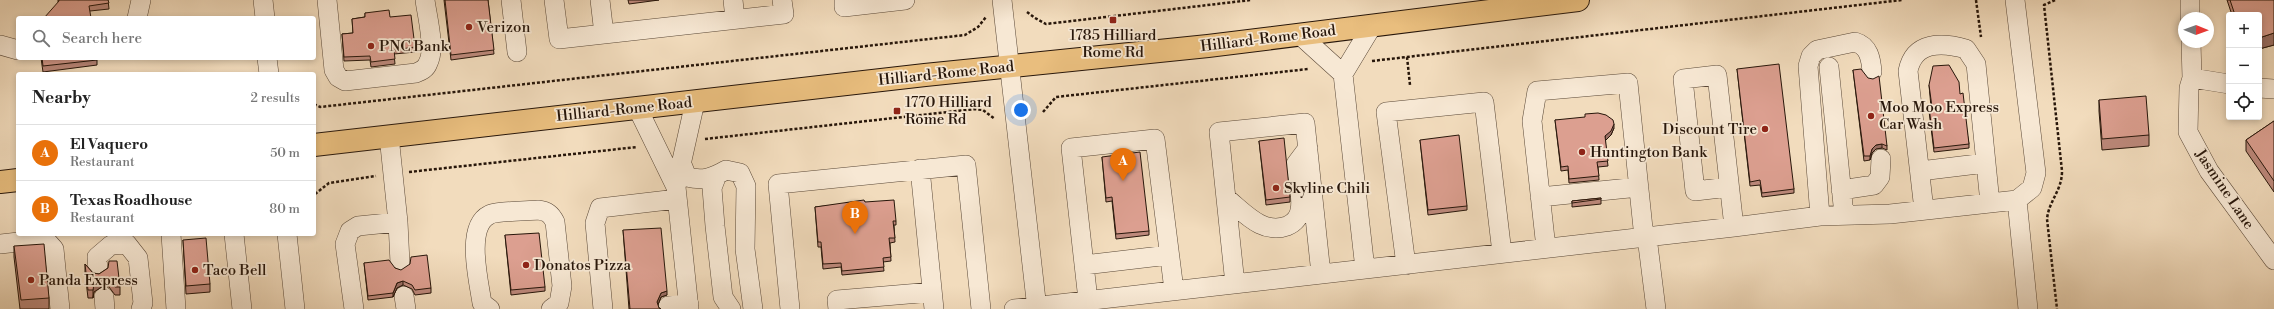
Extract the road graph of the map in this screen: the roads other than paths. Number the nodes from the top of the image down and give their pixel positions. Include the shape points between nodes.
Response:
1 (141, 0) edge
2 (263, 0) edge
3 (326, 0) edge
4 (425, 0) edge
5 (511, 0) edge
6 (554, 0) edge
7 (600, 0) edge
8 (733, 0) edge
9 (782, 0) edge
10 (844, 0) edge
11 (906, 0) edge
12 (1002, 0) edge
13 (1578, 0) edge
14 (2014, 0) edge
15 (2190, 0) edge
16 (2190, 12) edge
17 (137, 16) edge
18 (264, 16) edge
19 (735, 19) junction
20 (1372, 26) junction
21 (604, 34) junction
22 (1300, 34) junction
23 (0, 45) edge
24 (2191, 48) edge
25 (16, 49) edge
26 (517, 52) dead end
27 (267, 60) edge
28 (1010, 66) junction
29 (1829, 67) dead end
30 (268, 72) edge
31 (1872, 72) dead end
32 (1344, 74) junction
33 (2192, 78) junction
34 (2226, 84) edge
35 (2262, 88) edge
36 (2274, 88) edge
37 (695, 102) junction
38 (637, 107) junction
39 (389, 136) junction
40 (316, 145) edge
41 (1308, 148) junction
42 (1881, 159) dead end
43 (681, 162) junction
44 (1986, 163) junction
45 (920, 169) junction
46 (1920, 171) junction
47 (711, 177) junction
48 (16, 180) edge
49 (0, 182) edge
50 (1639, 187) junction
51 (1730, 187) junction
52 (1841, 190) junction
53 (677, 193) junction
54 (1540, 197) junction
55 (1226, 198) junction
56 (2017, 200) junction
57 (1990, 203) junction
58 (1924, 210) junction
59 (1844, 215) junction
60 (1820, 216) junction
61 (398, 222) junction
62 (1734, 227) junction
63 (171, 236) edge
64 (234, 236) edge
65 (287, 236) edge
66 (1645, 237) junction
67 (0, 244) edge
68 (1546, 248) junction
69 (1502, 253) junction
70 (1169, 255) junction
71 (2274, 260) edge
72 (400, 263) dead end
73 (1084, 265) junction
74 (1406, 265) junction
75 (1365, 270) junction
76 (98, 271) dead end
77 (1321, 274) junction
78 (1236, 284) junction
79 (1174, 290) junction
80 (933, 300) edge
81 (1088, 300) junction
82 (668, 306) dead end
83 (689, 307) edge
84 (1036, 308) edge
85 (60, 309) edge
86 (141, 309) edge
87 (176, 309) edge
88 (242, 309) edge
89 (295, 309) edge
90 (354, 309) edge
91 (490, 309) edge
92 (551, 309) edge
93 (603, 309) edge
94 (722, 309) edge
95 (731, 309) edge
96 (753, 309) edge
97 (790, 309) edge
98 (838, 309) edge
99 (981, 309) edge
100 (1014, 309) edge
101 (1656, 309) edge
102 (2028, 309) edge

1 - 17 street
2 - 18 street
3 - 4 street via 334,70 338,77 345,81 416,73 424,69 429,63 431,52
5 - 26 street
6 - 21 street via 559,39
7 - 21 street
8 - 19 street
9 - 19 street via 784,14
10 - 11 street via 844,7
12 - 28 street
13 - 20 main road, Hilliard-Rome Road
14 - 56 street via 2036,174 2032,188
15 - 16 street
19 - 21 street
20 - 22 main road, Hilliard-Rome Road
20 - 32 street
22 - 28 main road, Hilliard-Rome Road
22 - 32 street
23 - 25 street
24 - 33 street, Jasmine Lane
27 - 30 street
28 - 37 main road, Hilliard-Rome Road
28 - 84 street
29 - 52 street
31 - 60 street via 1871,59 1860,43 1817,50 1810,56 1808,66
32 - 75 street
33 - 34 street
33 - 71 street, Jasmine Lane via 2189,88 2188,132 2209,171
35 - 36 street
37 - 38 main road, Hilliard-Rome Road
37 - 43 street
38 - 39 main road, Hilliard-Rome Road
38 - 53 street
39 - 40 main road, Hilliard-Rome Road
39 - 61 street
41 - 55 street via 1296,164 1301,210 1292,224 1281,228 1261,226
41 - 55 street via 1305,123 1219,132
41 - 77 street
42 - 52 street via 1880,177 1874,185
43 - 47 street via 687,177 699,180
43 - 53 street
44 - 46 street
44 - 46 street via 1976,64 1966,48 1950,44 1927,47 1916,52 1910,61 1908,71
44 - 57 street
45 - 80 street
45 - 97 street via 778,184
45 - 99 street via 966,164
46 - 58 street
47 - 94 street via 702,191 714,298
47 - 95 street via 723,297
47 - 96 street via 726,170 740,173 746,186 745,249
48 - 49 main road
50 - 54 street
50 - 54 street via 1628,83 1537,91 1532,121
50 - 66 street
51 - 51 street via 1695,191 1683,80 1717,75
51 - 62 street
52 - 59 street
53 - 83 street
53 - 93 street via 600,208 595,223
54 - 68 street
55 - 78 street
56 - 57 street
56 - 102 street
57 - 58 street
58 - 59 street
59 - 60 street
60 - 62 street
61 - 72 street
61 - 90 street via 358,226 350,231 345,244
62 - 66 street
63 - 87 street
64 - 88 street
65 - 89 street
66 - 68 street
66 - 101 street
67 - 85 street via 45,239 54,249
68 - 69 street
69 - 74 street
69 - 74 street via 1484,102 1386,112
70 - 73 street
70 - 73 street via 1155,139 1071,148
70 - 79 street
73 - 81 street
74 - 75 street
75 - 77 street
76 - 86 street via 97,257 111,245 127,244 138,258
77 - 78 street
78 - 79 street
79 - 81 street
80 - 98 street via 837,300
81 - 84 street
82 - 83 street
84 - 100 street
91 - 92 street via 482,303 474,245 482,221 489,214 538,210 546,211 555,222 562,286 559,303

